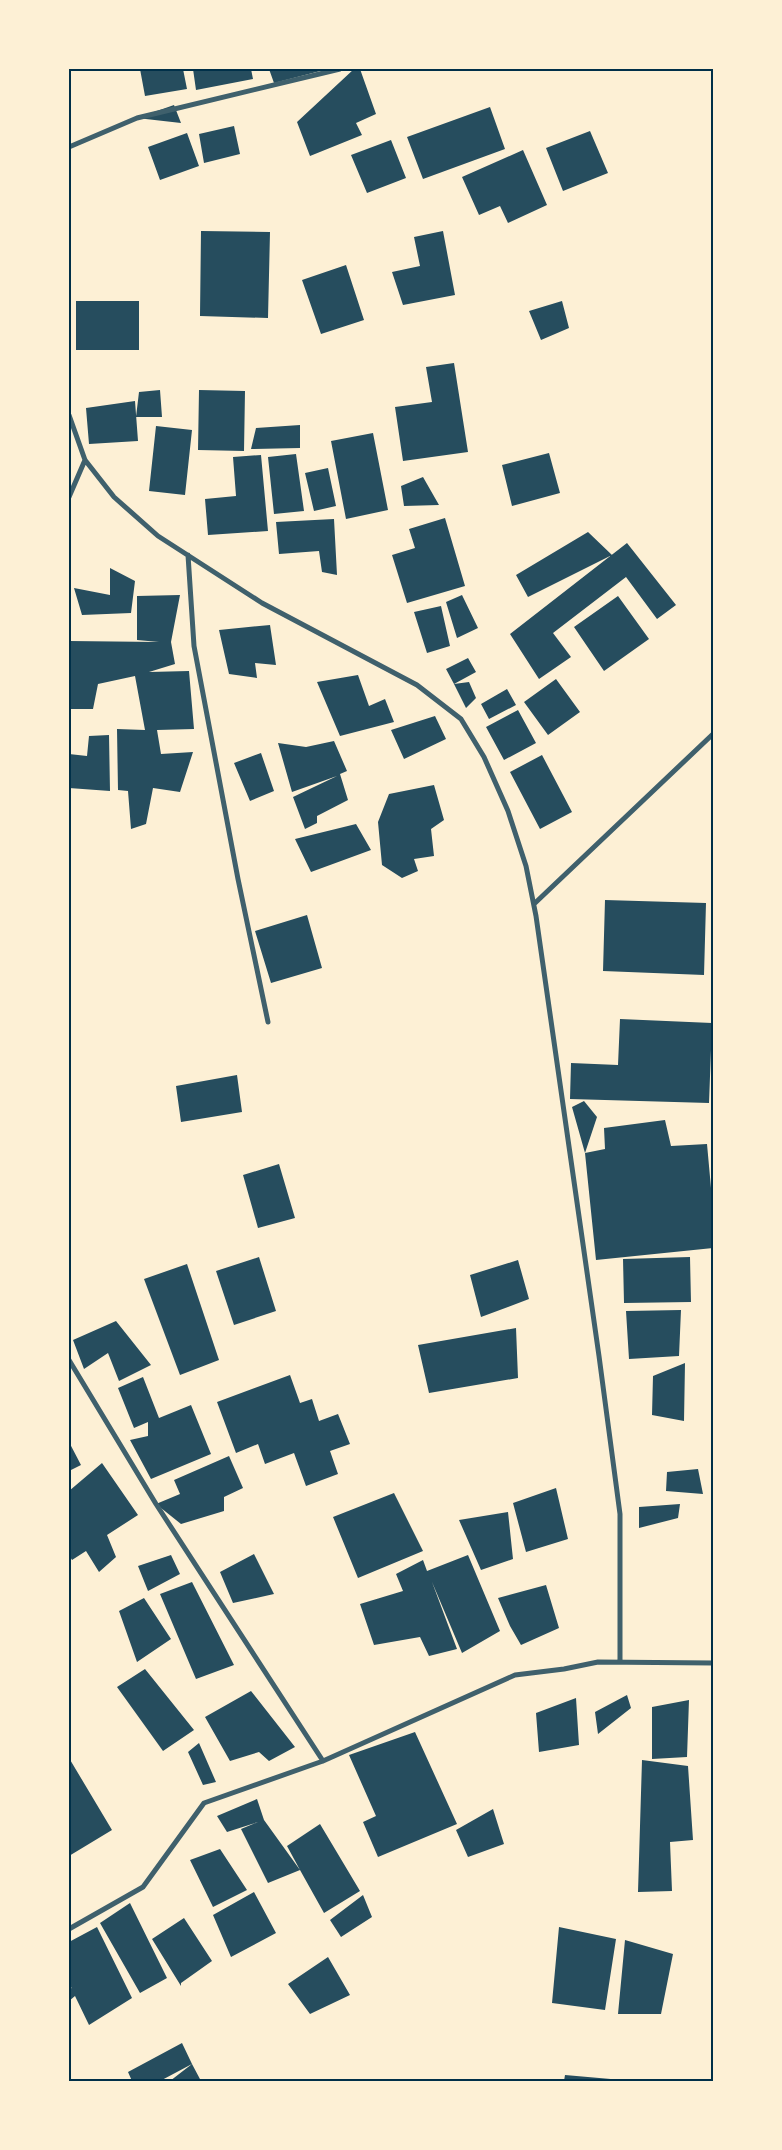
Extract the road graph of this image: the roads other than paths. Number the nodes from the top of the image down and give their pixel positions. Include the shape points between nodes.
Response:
1 (340, 69) edge
2 (69, 147) edge
3 (69, 415) edge
4 (85, 460) junction
5 (69, 498) edge
6 (188, 555) junction
7 (713, 734) edge
8 (534, 904) junction
9 (268, 1022) dead end
10 (69, 1360) edge
11 (620, 1662) junction
12 (713, 1663) edge
13 (323, 1761) junction
14 (69, 1929) edge

1 - 2 street via 137,118
3 - 4 street
4 - 5 street
4 - 6 street via 114,497 158,536
6 - 8 street via 262,602 418,685 461,719 484,757 508,812 526,866
6 - 9 street via 196,655
7 - 8 street
8 - 11 street via 620,1514
10 - 13 street via 156,1504
11 - 12 street
11 - 13 street via 598,1662 515,1675
13 - 14 street via 204,1803 143,1887

